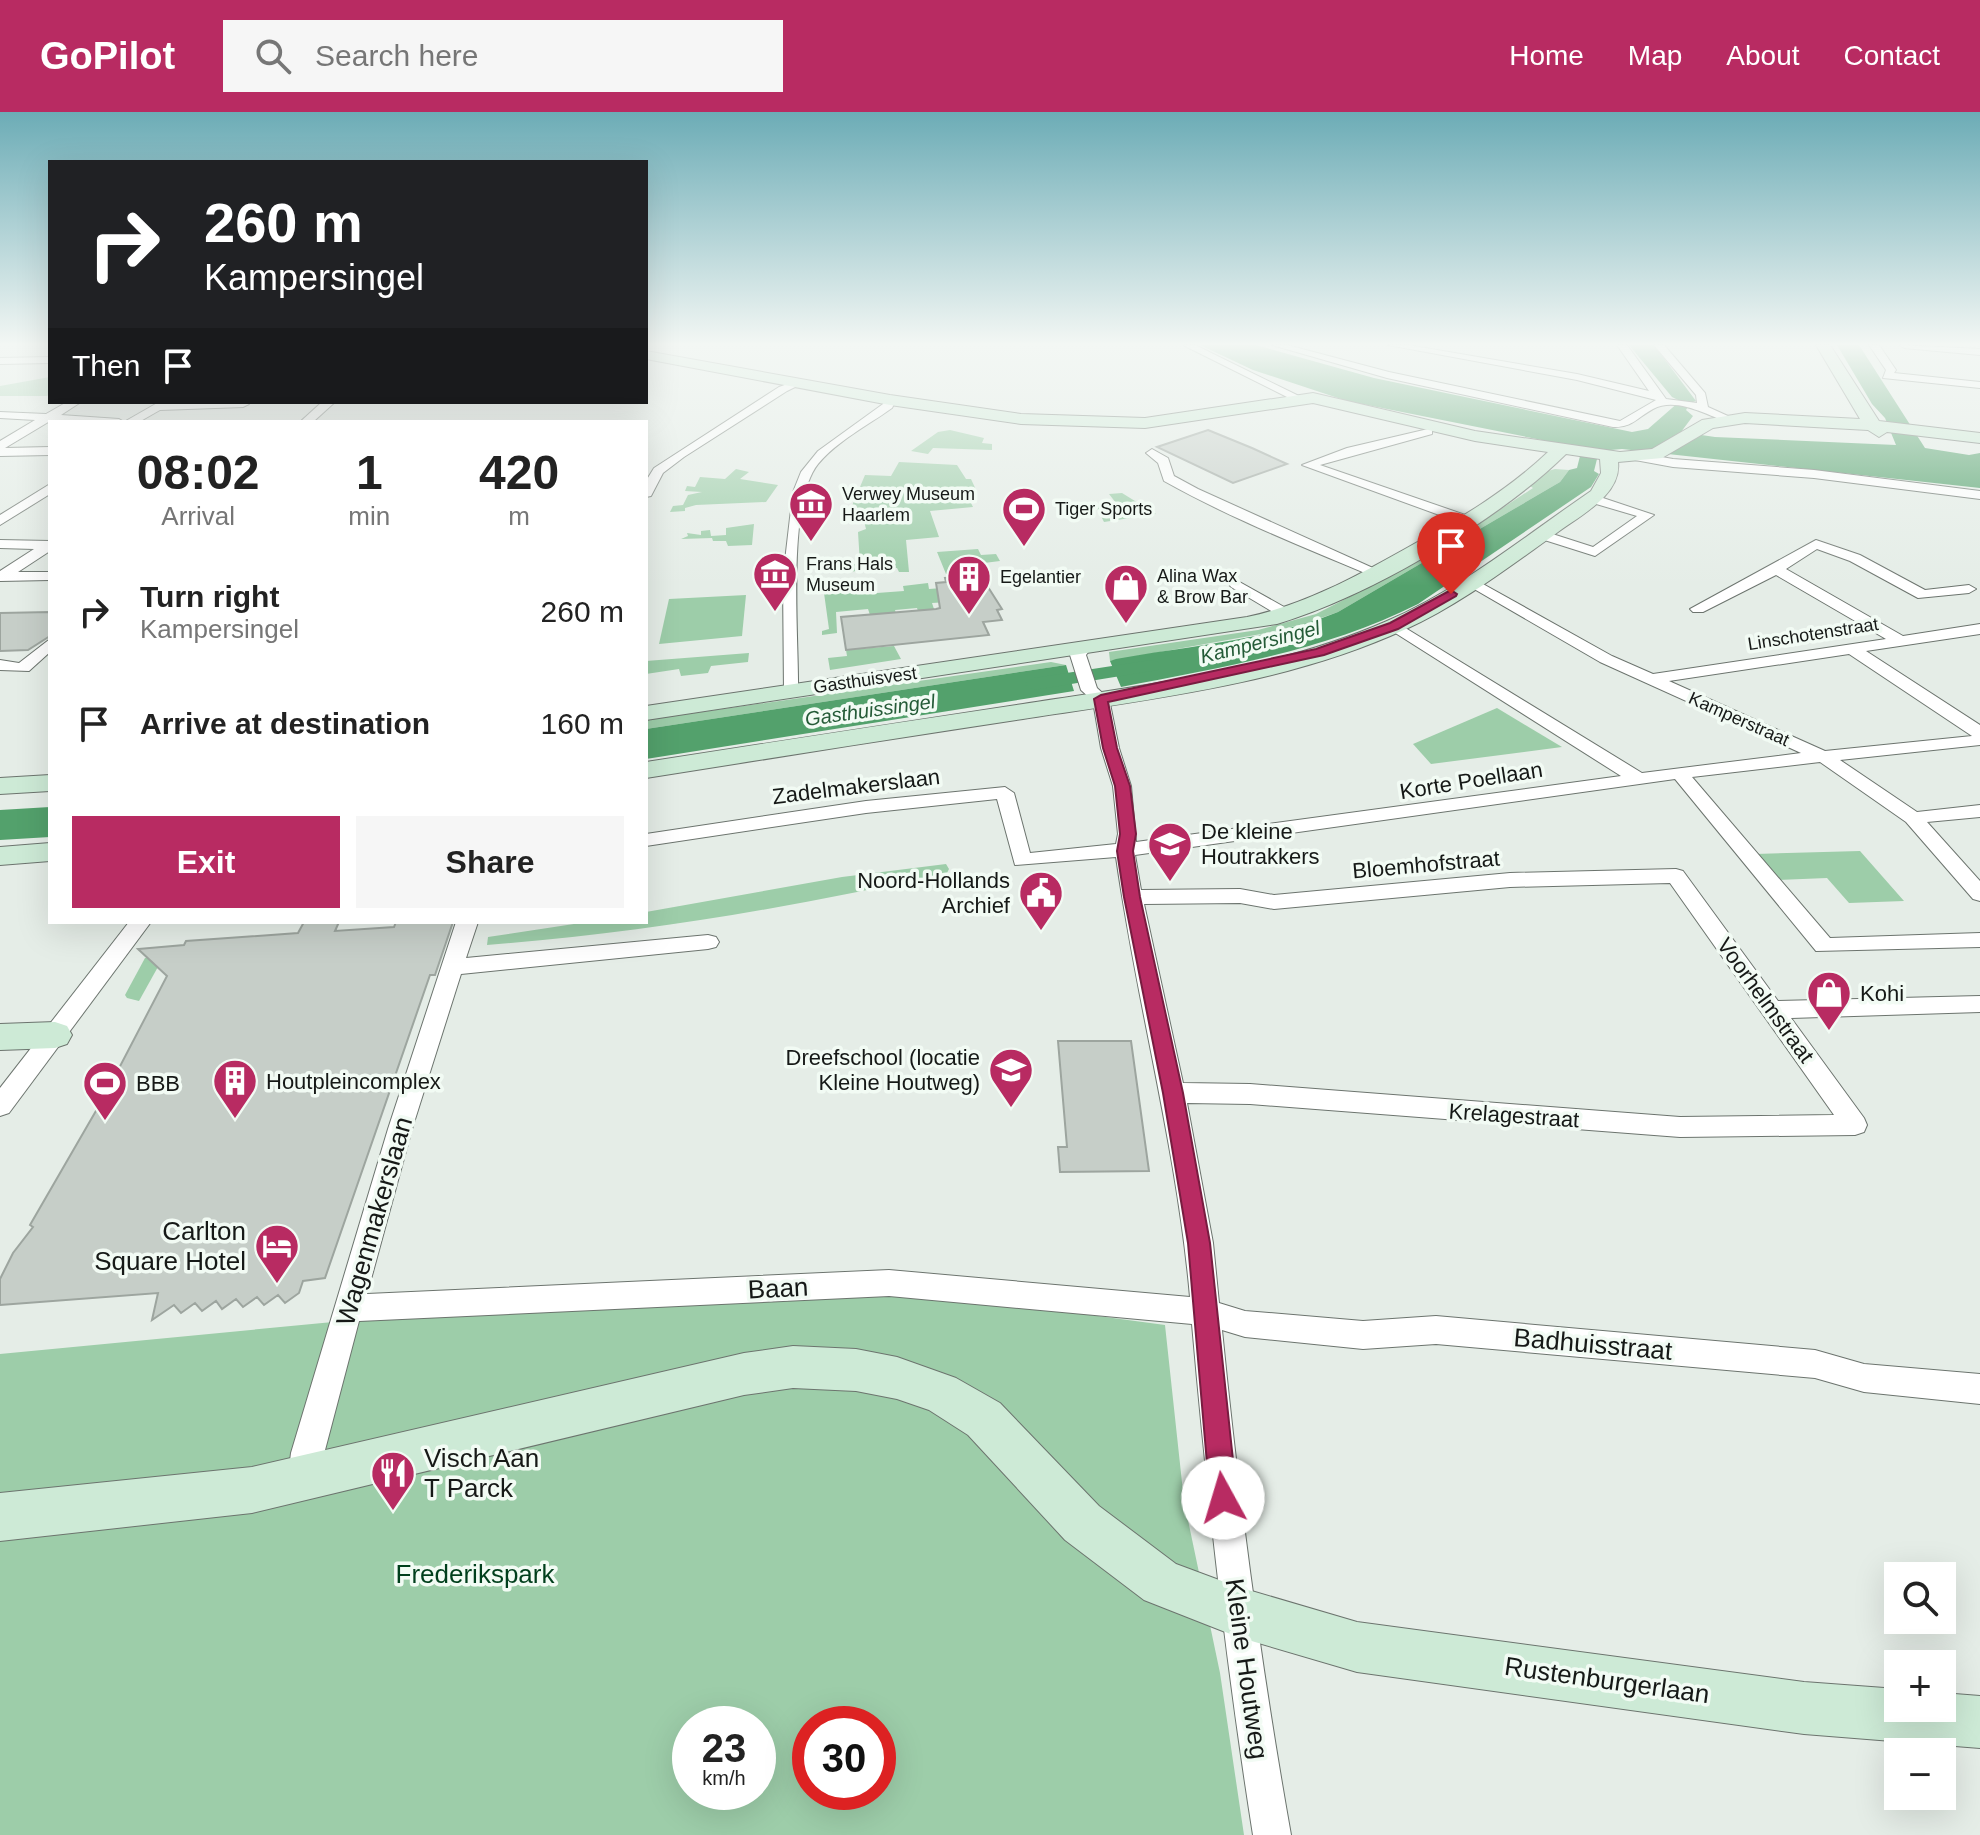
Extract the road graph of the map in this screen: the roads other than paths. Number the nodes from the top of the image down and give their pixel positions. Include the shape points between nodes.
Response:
1 (44, 425) edge
2 (725, 425) edge
3 (862, 425) edge
4 (1402, 425) edge
5 (1423, 425) edge
6 (1697, 425) edge
7 (1806, 425) edge
8 (1880, 425) edge
9 (1883, 430) junction
10 (1428, 432) junction
11 (1916, 434) junction
12 (1980, 438) edge
13 (1980, 444) edge
14 (1, 451) edge
15 (48, 451) edge
16 (1557, 452) junction
17 (1152, 453) dead end
18 (1658, 455) junction
19 (1595, 458) junction
20 (48, 489) edge
21 (648, 489) edge
22 (1980, 495) edge
23 (1591, 498) junction
24 (0, 521) edge
25 (1469, 521) junction
26 (1540, 534) junction
27 (0, 544) edge
28 (48, 545) edge
29 (48, 546) edge
30 (1775, 569) junction
31 (1377, 573) junction
32 (1, 576) edge
33 (48, 576) edge
34 (1469, 582) junction
35 (1236, 584) dead end
36 (1969, 589) dead end
37 (1698, 609) dead end
38 (1288, 615) junction
39 (1394, 626) junction
40 (1980, 629) edge
41 (1901, 641) junction
42 (48, 646) edge
43 (1851, 648) junction
44 (1082, 656) junction
45 (0, 665) edge
46 (1651, 679) junction
47 (790, 690) junction
48 (1095, 694) junction
49 (648, 713) edge
50 (1980, 733) edge
51 (1980, 740) edge
52 (1824, 757) junction
53 (648, 770) edge
54 (1680, 774) junction
55 (1639, 779) junction
56 (48, 783) edge
57 (0, 786) edge
58 (1979, 813) edge
59 (1913, 818) junction
60 (648, 840) edge
61 (1125, 851) junction
62 (48, 852) edge
63 (0, 856) edge
64 (1022, 860) joint
65 (1676, 876) joint
66 (1980, 894) edge
67 (1132, 897) junction
68 (138, 924) edge
69 (466, 924) edge
70 (1980, 940) edge
71 (708, 942) dead end
72 (452, 967) junction
73 (1980, 1004) edge
74 (1774, 1010) junction
75 (55, 1035) junction
76 (0, 1037) edge
77 (1173, 1093) junction
78 (0, 1106) edge
79 (1855, 1125) joint
80 (350, 1308) junction
81 (1205, 1312) junction
82 (1980, 1389) edge
83 (304, 1477) junction
84 (0, 1517) edge
85 (1238, 1612) junction
86 (1980, 1722) edge
87 (1272, 1835) edge

1 - 14 street
2 - 21 street via 658,471
3 - 47 street via 806,472 795,510
4 - 10 street
5 - 16 street
6 - 18 street
7 - 9 street
8 - 9 street
9 - 11 street
10 - 16 street
10 - 25 street via 1308,465
11 - 12 street
11 - 13 street
14 - 15 street
16 - 19 street
16 - 25 street, Gasthuisvest
17 - 31 street via 1164,461 1168,478 1189,491
18 - 19 street
18 - 22 street
19 - 23 street via 1606,483
20 - 24 street
23 - 26 street
23 - 26 street via 1647,515 1595,552
25 - 31 street, Gasthuisvest
26 - 34 street
27 - 28 street
29 - 32 street
30 - 36 street via 1816,544 1855,558 1923,595
30 - 37 street
30 - 41 street
31 - 38 street, Gasthuisvest
32 - 33 street
34 - 39 street
34 - 46 street, Kamperstraat
35 - 38 street
38 - 44 street, Gasthuisvest
39 - 48 street via 1292,660
39 - 55 street
40 - 41 street, Linschotenstraat
41 - 43 street, Linschotenstraat
42 - 45 street via 23,668
43 - 46 street, Linschotenstraat
43 - 50 street
44 - 47 street, Gasthuisvest
44 - 48 street, Kleine Houtweg
46 - 52 street, Kamperstraat
47 - 49 street, Gasthuisvest
48 - 53 street
48 - 61 street, Kleine Houtweg via 1122,786
51 - 52 street, Korte Poellaan
52 - 54 street, Korte Poellaan
52 - 59 street, Kamperstraat
54 - 55 street, Korte Poellaan
54 - 70 street via 1824,946
55 - 61 street, Korte Poellaan
56 - 57 street
58 - 59 street
59 - 66 street, Kamperstraat
60 - 64 street, Zadelmakerslaan via 866,807 1005,793
61 - 64 street, Korte Poellaan
61 - 67 street, Kleine Houtweg
62 - 63 street
65 - 67 street, Bloemhofstraat via 1510,880 1274,902 1240,896
65 - 74 street, Voorhelmstraat
67 - 77 street, Kleine Houtweg
68 - 75 street
69 - 72 street, Wagenmakerslaan
71 - 72 street
72 - 80 street, Wagenmakerslaan
73 - 74 street
74 - 79 street, Voorhelmstraat
75 - 76 street
75 - 78 street
77 - 79 street, Krelagestraat via 1250,1094 1680,1127
77 - 81 street, Kleine Houtweg via 1199,1243
80 - 81 street, Baan via 889,1283
80 - 83 street, Wagenmakerslaan
81 - 82 street, Badhuisstraat via 1245,1324 1363,1335 1436,1330 1815,1364 1864,1378
81 - 85 street, Kleine Houtweg
83 - 84 street via 252,1490
83 - 85 street via 744,1374 793,1367 856,1370 941,1393 984,1419 1082,1523 1137,1567 1161,1583
85 - 86 street, Rustenburgerlaan via 1357,1647 1804,1708
85 - 87 street, Kleine Houtweg

